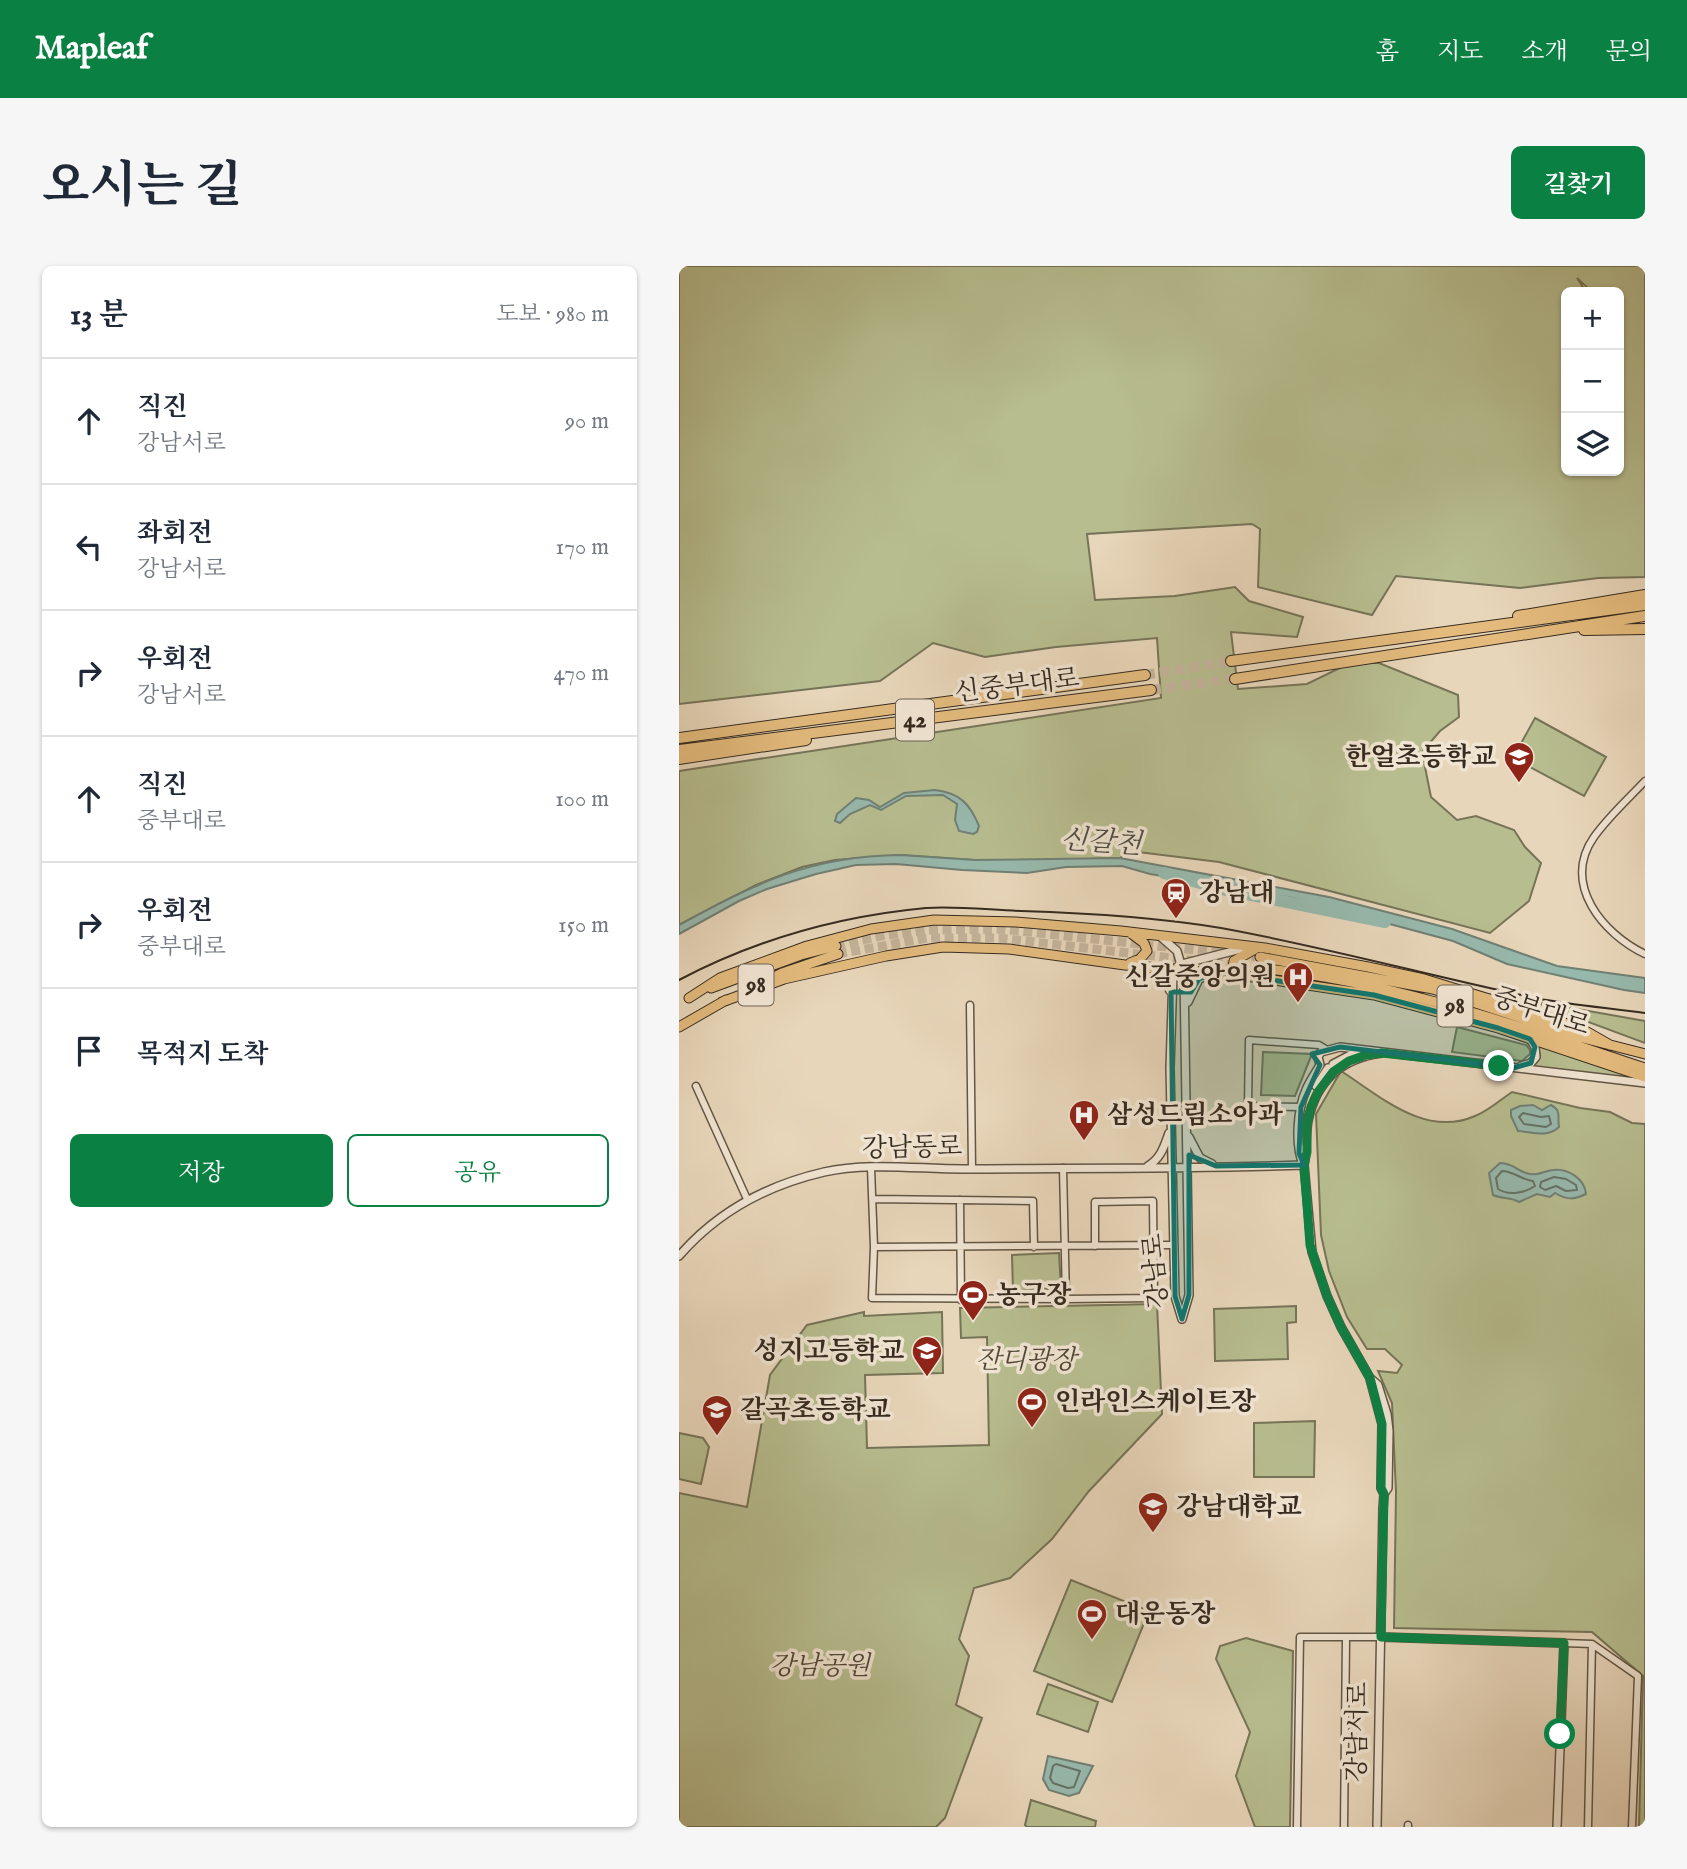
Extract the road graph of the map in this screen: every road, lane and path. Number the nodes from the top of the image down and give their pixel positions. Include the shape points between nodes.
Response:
1 (1645, 595) edge
2 (1645, 605) edge
3 (1645, 616) edge
4 (1566, 628) junction
5 (1471, 629) junction
6 (1645, 629) edge
7 (1231, 661) tunnel mouth
8 (1146, 675) tunnel mouth
9 (1235, 679) tunnel mouth
10 (1151, 690) tunnel mouth
11 (933, 717) junction
12 (679, 738) edge
13 (679, 750) edge
14 (679, 759) edge
15 (1645, 781) edge
16 (1130, 932) junction
17 (1161, 937) junction
18 (1260, 951) junction
19 (1645, 954) edge
20 (1125, 965) junction
21 (1146, 965) junction
22 (1180, 967) junction
23 (1258, 968) tunnel mouth
24 (1217, 972) junction
25 (1246, 975) junction
26 (1171, 992) junction
27 (1185, 992) junction
28 (689, 998) junction
29 (722, 1002) junction
30 (679, 1005) edge
31 (969, 1005) dead end
32 (1185, 1009) junction
33 (679, 1027) edge
34 (1530, 1039) junction
35 (1323, 1052) junction
36 (1382, 1053) junction
37 (1366, 1055) junction
38 (1645, 1055) edge
39 (1327, 1066) junction
40 (1513, 1068) junction
41 (1645, 1068) edge
42 (1645, 1077) edge
43 (1645, 1083) edge
44 (696, 1086) dead end
45 (1301, 1107) junction
46 (1307, 1124) junction
47 (1171, 1126) junction
48 (1188, 1135) junction
49 (1304, 1165) junction
50 (1216, 1166) junction
51 (1146, 1167) junction
52 (1172, 1167) junction
53 (1189, 1167) junction
54 (871, 1168) junction
55 (972, 1168) junction
56 (1063, 1168) junction
57 (747, 1199) junction
58 (873, 1199) junction
59 (960, 1200) junction
60 (1154, 1245) junction
61 (1173, 1245) junction
62 (1095, 1246) junction
63 (874, 1247) junction
64 (960, 1247) junction
65 (1034, 1247) junction
66 (1064, 1247) junction
67 (679, 1256) edge
68 (1066, 1299) junction
69 (961, 1300) junction
70 (1346, 1637) junction
71 (1381, 1637) junction
72 (1564, 1643) junction
73 (1592, 1644) junction
74 (1297, 1827) edge
75 (1345, 1827) edge
76 (1377, 1827) edge
77 (1556, 1827) edge
78 (1588, 1827) edge
79 (1632, 1827) edge

1 - 5 highway
2 - 5 highway
3 - 4 highway
4 - 6 highway
4 - 9 highway
5 - 7 highway
8 - 12 highway, 신중부대로 / 42
10 - 11 highway, 신중부대로 / 42
11 - 13 highway, 신중부대로 / 42
11 - 14 highway
15 - 19 street via 1594,837 1582,873 1586,896 1599,918 1616,936
16 - 17 main road, 중부대로
16 - 20 main road via 1147,951
16 - 28 main road, 중부대로 via 934,920 871,929 807,946 720,978
17 - 18 main road, 중부대로
17 - 22 street via 1177,951
18 - 22 street via 1237,950
18 - 25 main road via 1234,961 1233,968
18 - 38 main road, 중부대로 / 98 via 1433,989
20 - 21 main road
20 - 29 main road via 1009,948 943,947 834,966
21 - 22 main road
21 - 26 street via 1164,978
22 - 24 main road
22 - 26 street, 강남로
22 - 27 street, 강남로
23 - 41 main road, 중부대로 / 98 via 1375,986 1445,1004
24 - 25 main road
24 - 32 street via 1199,979
25 - 34 main road via 1345,989
26 - 27 street
26 - 47 street, 강남로
27 - 32 street, 강남로
28 - 29 main road, 98 via 801,955 837,950
28 - 30 main road, 98
29 - 33 main road, 98
31 - 55 street
32 - 48 street, 강남로
34 - 40 street via 1536,1057
34 - 42 main road
35 - 36 street via 1340,1047
35 - 39 street via 1317,1060
35 - 39 street via 1334,1056
35 - 45 street via 1319,1045 1249,1040 1248,1105
36 - 37 street
36 - 40 street
37 - 39 street via 1352,1054
37 - 46 street via 1341,1066 1325,1080
39 - 45 street via 1306,1090
39 - 46 street via 1314,1089
40 - 43 street
44 - 57 street
45 - 49 street via 1299,1153
46 - 49 street
47 - 51 street via 1163,1152
47 - 52 street, 강남로
48 - 50 street via 1201,1158
48 - 53 street, 강남로
49 - 50 street
49 - 71 street, 강남서로 via 1312,1252 1341,1327 1370,1378 1382,1424
50 - 53 street
51 - 52 street, 강남동로
51 - 56 street, 강남동로
52 - 53 street
52 - 61 street, 강남로
53 - 61 street, 강남로 via 1189,1295 1182,1319 1174,1296
54 - 55 street, 강남동로
54 - 57 street, 강남동로 via 791,1181
54 - 58 street
55 - 56 street, 강남동로
56 - 66 street
57 - 67 street, 강남동로
58 - 59 street
58 - 63 street
59 - 64 street
59 - 65 street via 1033,1202
60 - 61 street
60 - 62 street
60 - 62 street via 1153,1200 1094,1202
60 - 68 street via 1154,1298
62 - 66 street
63 - 64 street
63 - 69 street via 872,1298
64 - 65 street
64 - 69 street
65 - 66 street
66 - 68 street
68 - 69 street
70 - 71 street
70 - 74 street via 1300,1637
70 - 75 street
71 - 72 street
71 - 76 street, 강남서로
72 - 73 street
72 - 77 street
73 - 78 street
73 - 79 street via 1638,1676

